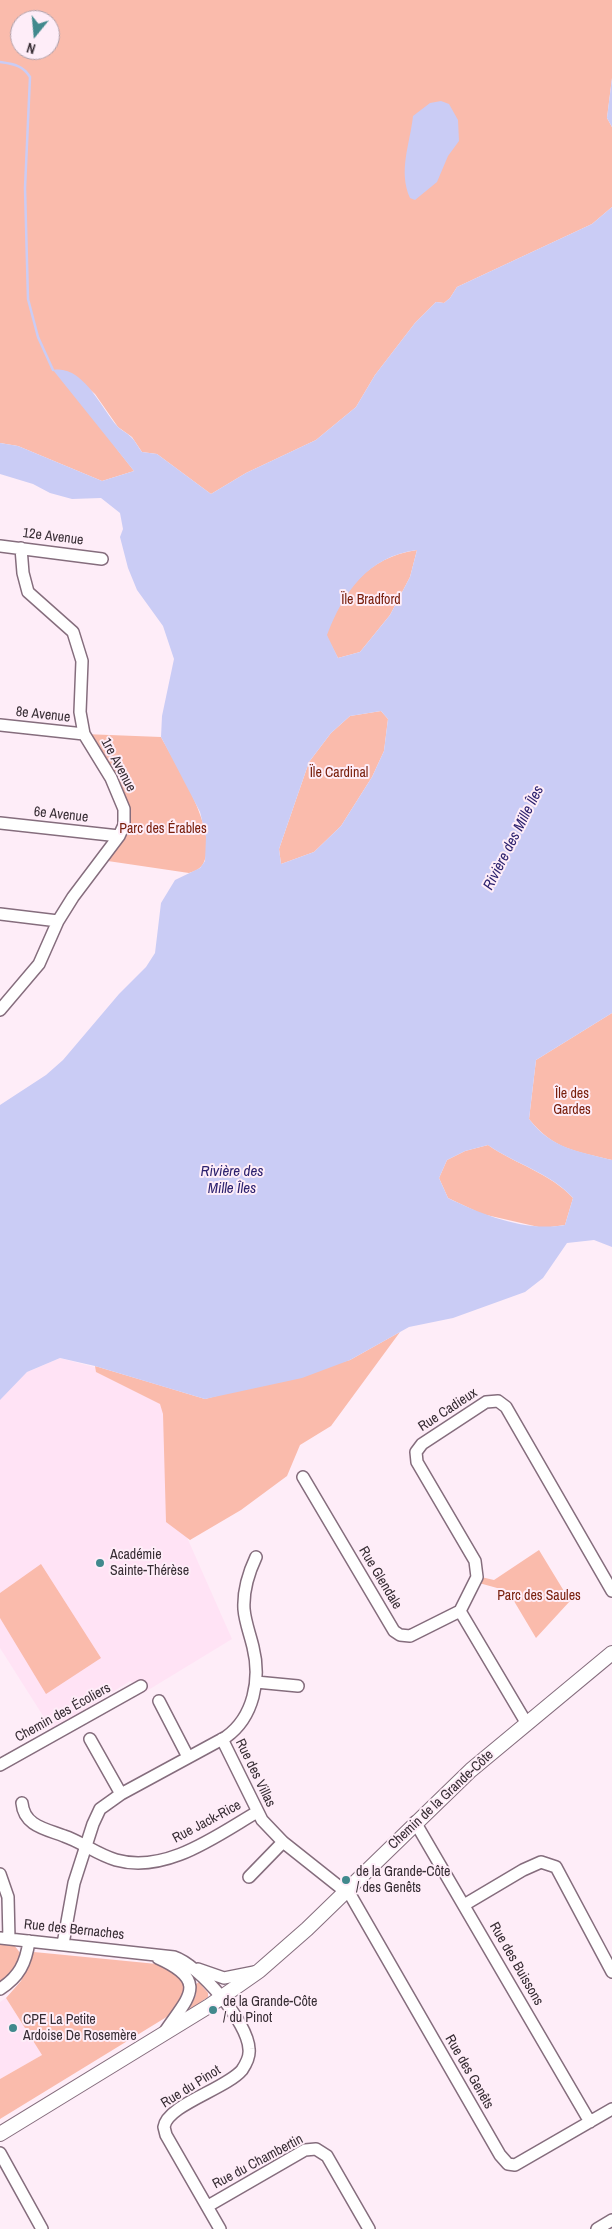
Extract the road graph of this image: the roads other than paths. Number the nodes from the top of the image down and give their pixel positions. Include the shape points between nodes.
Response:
1 (0, 546) edge
2 (21, 548) junction
3 (102, 558) dead end
4 (0, 725) edge
5 (84, 734) junction
6 (0, 823) edge
7 (119, 836) junction
8 (0, 914) edge
9 (58, 921) junction
10 (0, 1010) edge
11 (302, 1477) dead end
12 (256, 1557) dead end
13 (612, 1591) edge
14 (460, 1611) junction
15 (612, 1653) edge
16 (256, 1682) junction
17 (142, 1686) dead end
18 (298, 1686) dead end
19 (159, 1701) dead end
20 (527, 1724) junction
21 (222, 1739) junction
22 (90, 1740) dead end
23 (188, 1757) junction
24 (0, 1765) edge
25 (121, 1794) junction
26 (22, 1803) dead end
27 (257, 1812) junction
28 (416, 1822) junction
29 (283, 1842) junction
30 (86, 1847) junction
31 (0, 1874) edge
32 (249, 1877) dead end
33 (345, 1892) junction
34 (464, 1905) junction
35 (5, 1938) edge
36 (29, 1941) junction
37 (63, 1944) junction
38 (145, 1952) junction
39 (194, 1967) junction
40 (259, 1971) junction
41 (612, 1972) edge
42 (0, 1989) edge
43 (221, 1998) junction
44 (164, 2033) junction
45 (612, 2109) edge
46 (590, 2122) junction
47 (0, 2134) edge
48 (0, 2153) edge
49 (208, 2206) junction
50 (612, 2220) edge
51 (42, 2229) edge
52 (220, 2229) edge
53 (368, 2229) edge
54 (597, 2229) edge

1 - 2 street, 12e Avenue
2 - 3 street, 12e Avenue
2 - 5 street, 1re Avenue via 22,573 28,592 73,632 82,661 80,712
4 - 5 street, 8e Avenue
5 - 7 street, 1re Avenue via 111,778 124,809 124,825
6 - 7 street, 6e Avenue
7 - 9 street, 1re Avenue
8 - 9 street
9 - 10 street, 1re Avenue via 39,964
11 - 14 street, Rue Glendale via 396,1632 410,1636
12 - 16 street, Rue des Villas via 247,1578 244,1606 256,1659
13 - 14 street, Rue Cadieux via 506,1407 490,1400 422,1444 416,1454 417,1462 477,1565 476,1580
14 - 20 street
15 - 20 main road, Chemin de la Grande-Côte
16 - 18 street
16 - 21 street, Rue des Villas via 252,1701 243,1719 233,1732
17 - 24 street, Chemin des Écoliers
19 - 23 street
20 - 28 main road, Chemin de la Grande-Côte
21 - 23 street, Rue des Villas
21 - 27 street, Rue des Villas
22 - 25 street
23 - 25 street, Rue des Villas
25 - 30 street, Rue des Villas via 98,1812
26 - 30 street via 23,1813 30,1822
27 - 29 street, Rue des Villas
27 - 30 street, Rue Jack-Rice via 203,1843 156,1861 122,1862
28 - 33 main road, Chemin de la Grande-Côte
28 - 34 street, Rue des Buissons
29 - 32 street
29 - 33 street, Rue des Villas
30 - 37 street, Rue des Villas via 70,1898
31 - 35 street via 8,1897
33 - 40 main road, Chemin de la Grande-Côte
33 - 46 street, Rue des Genêts via 360,1911 508,2164 515,2165
34 - 41 street via 541,1862 556,1867
34 - 46 street, Rue des Buissons
35 - 36 street, Rue des Bernaches
36 - 37 street, Rue des Bernaches
36 - 42 street via 19,1973
37 - 38 street, Rue des Bernaches
38 - 39 street, Rue des Bernaches via 174,1957
38 - 44 street, Rue des Bernaches via 178,1968 188,1983 186,2004
39 - 40 street, Rue des Bernaches via 224,1978
39 - 43 street, Rue des Bernaches
40 - 43 main road, Chemin de la Grande-Côte
43 - 44 main road, Chemin de la Grande-Côte
43 - 49 street, Rue du Pinot via 248,2041 247,2062 232,2079 170,2115 164,2128
44 - 47 main road, Chemin de la Grande-Côte
45 - 46 street, Rue des Genêts
48 - 51 street
49 - 52 street, Rue du Pinot
49 - 53 street, Rue du Chambertin via 305,2150 316,2149 327,2156
50 - 54 street

